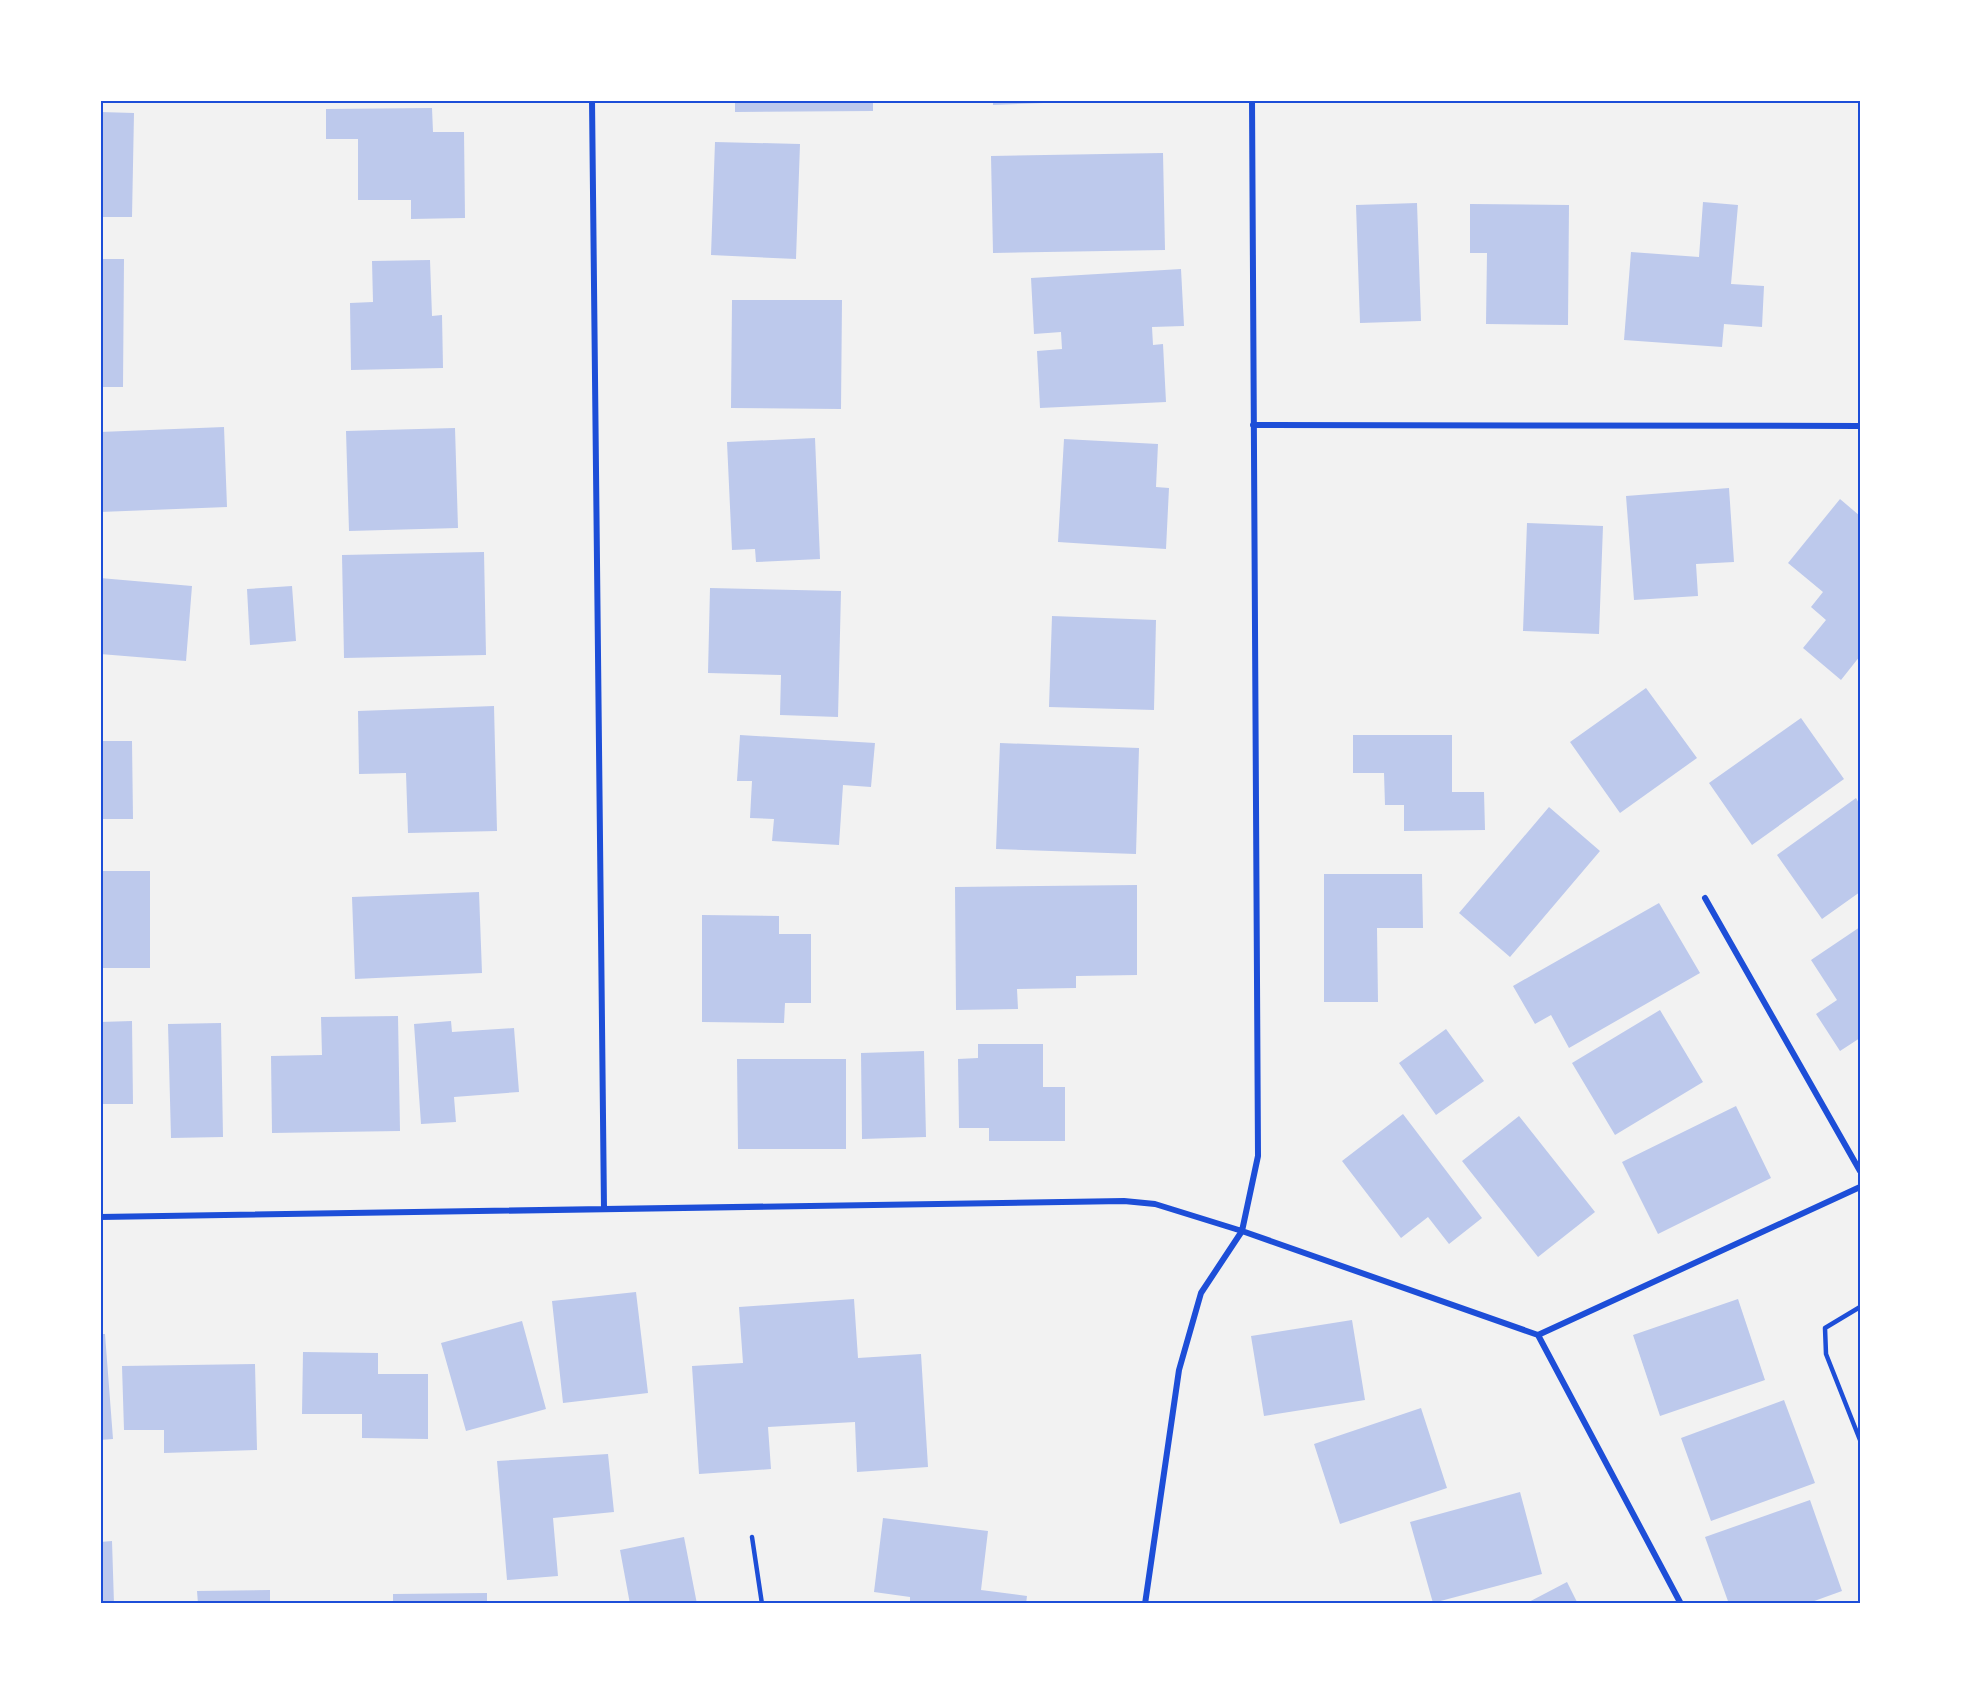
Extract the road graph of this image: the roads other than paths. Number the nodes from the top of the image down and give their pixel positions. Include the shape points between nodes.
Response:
1 (592, 100) edge
2 (1252, 100) edge
3 (1253, 425) junction
4 (1860, 426) edge
5 (1705, 898) dead end
6 (1860, 1171) edge
7 (1860, 1187) edge
8 (604, 1209) junction
9 (100, 1217) edge
10 (1242, 1231) junction
11 (1860, 1307) edge
12 (1538, 1335) junction
13 (1860, 1440) edge
14 (752, 1537) dead end
15 (762, 1604) edge
16 (1144, 1604) edge
17 (1681, 1604) edge

1 - 8 street
2 - 3 street
3 - 4 street
3 - 10 street via 1258,1156
5 - 6 street
7 - 12 street
8 - 9 street
8 - 10 street via 1125,1201 1155,1204
10 - 12 street
10 - 16 street via 1201,1293 1179,1370
11 - 13 lane via 1825,1328 1826,1354
12 - 17 street
14 - 15 lane

